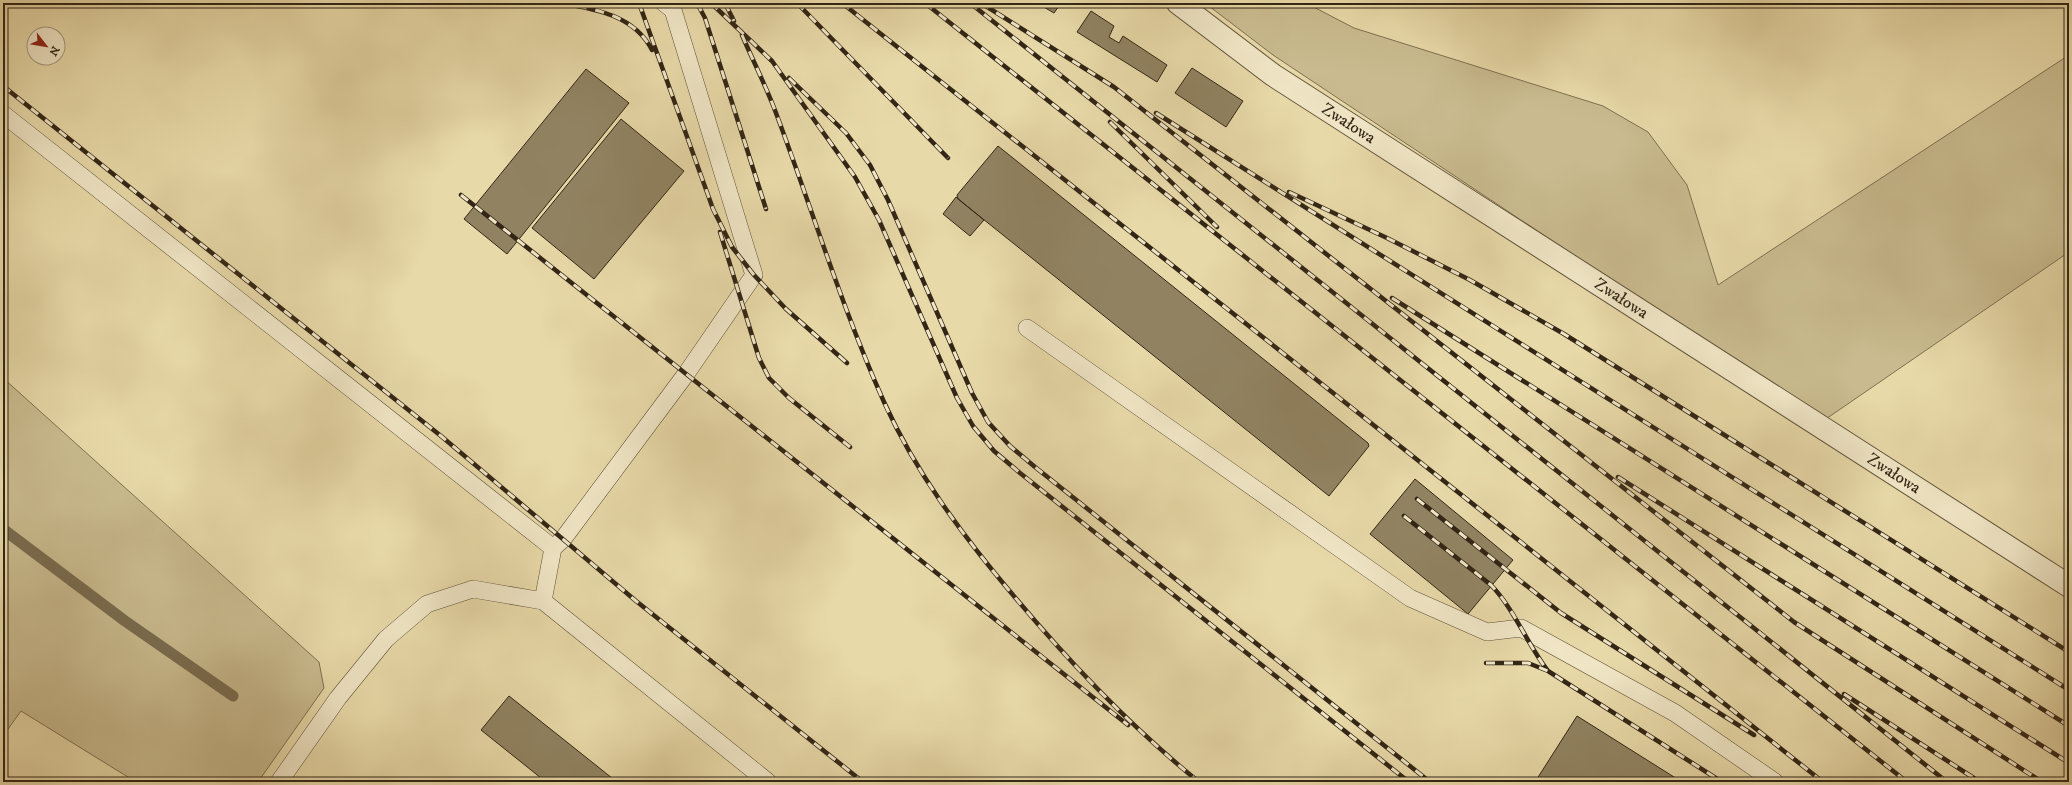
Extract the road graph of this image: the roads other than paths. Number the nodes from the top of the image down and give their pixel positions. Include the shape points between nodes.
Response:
1 (664, 3) edge
2 (1178, 3) edge
3 (3, 114) edge
4 (1027, 328) dead end
5 (553, 548) junction
6 (2069, 586) edge
7 (543, 601) junction
8 (279, 782) edge
9 (768, 782) edge
10 (1775, 782) edge

1 - 5 lane via 673,10 754,275 686,374 563,539
2 - 6 street, Zwałowa via 1280,80
3 - 5 lane
4 - 10 lane via 1410,598 1487,632 1521,628 1675,712
5 - 7 lane
7 - 8 lane via 473,589 428,604 386,639 338,698
7 - 9 lane

